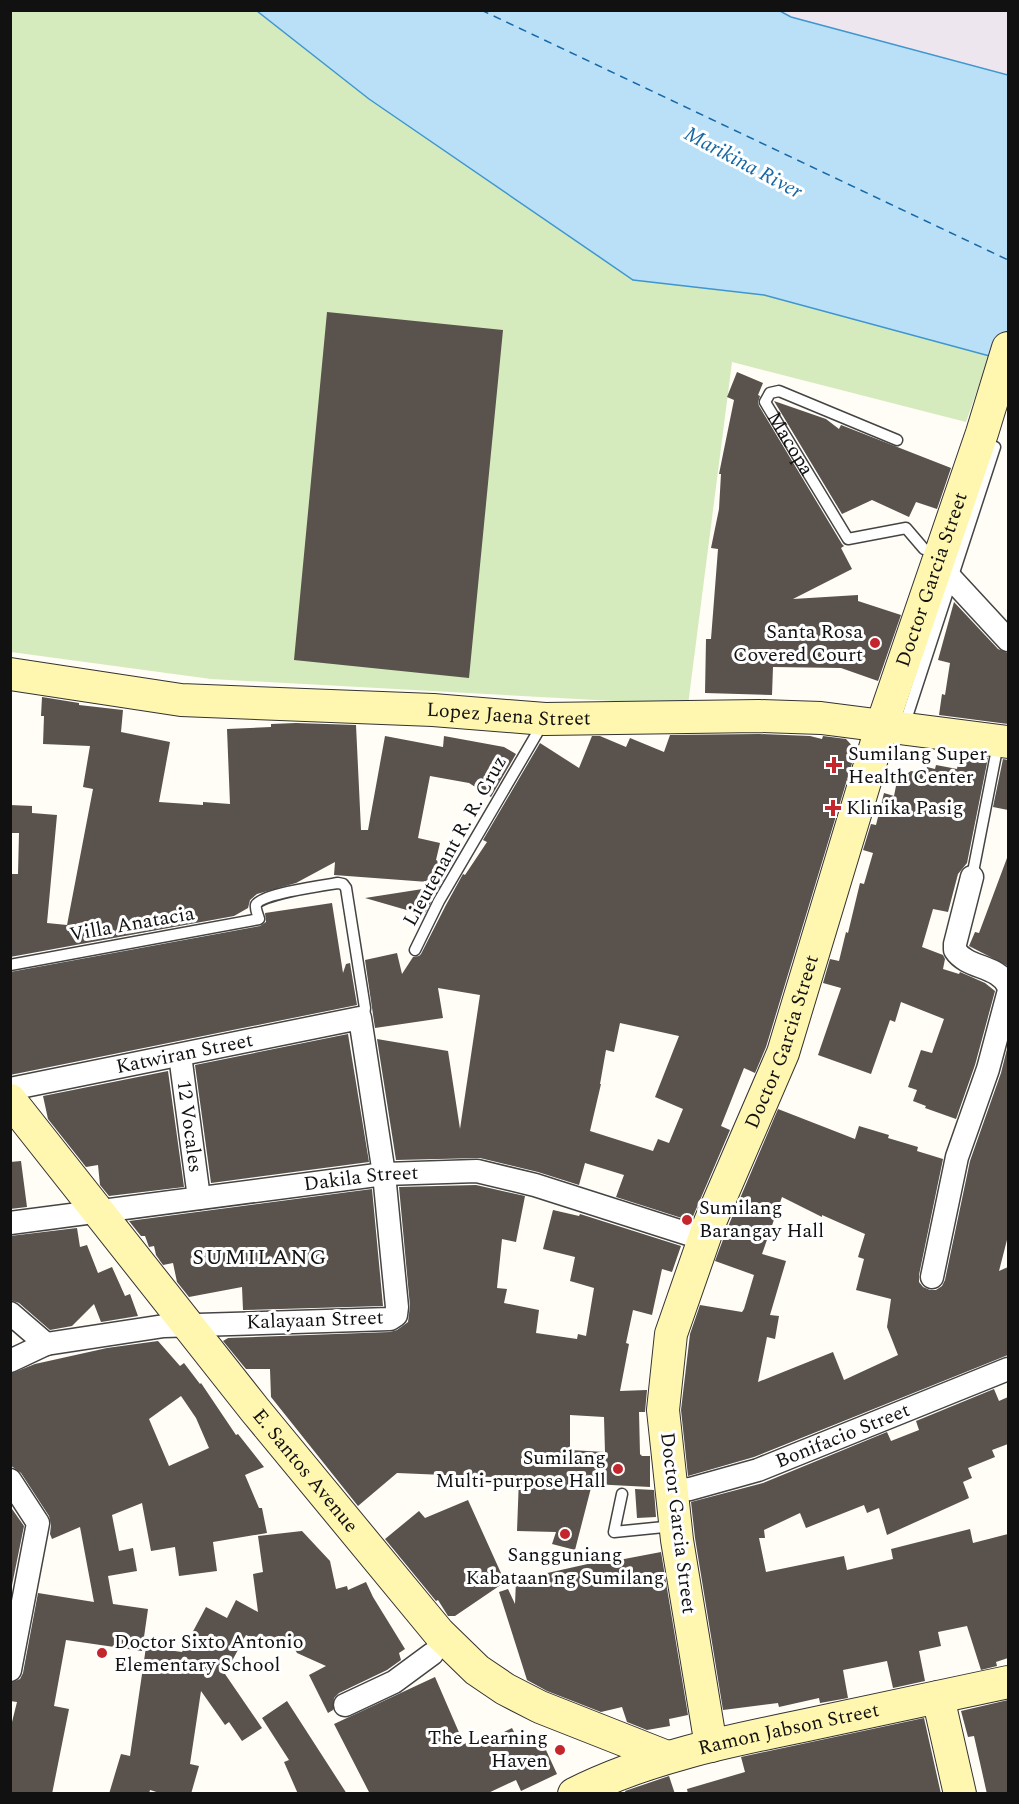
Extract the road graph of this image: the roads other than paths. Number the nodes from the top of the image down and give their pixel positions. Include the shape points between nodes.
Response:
1 (1008, 348) edge
2 (897, 440) dead end
3 (989, 440) junction
4 (924, 549) dead end
5 (950, 576) junction
6 (1008, 640) edge
7 (10, 674) edge
8 (545, 719) junction
9 (906, 728) junction
10 (1003, 742) edge
11 (868, 769) junction
12 (972, 877) joint
13 (415, 950) dead end
14 (10, 965) edge
15 (1008, 986) edge
16 (1008, 994) edge
17 (360, 1018) junction
18 (180, 1055) junction
19 (10, 1089) edge
20 (10, 1100) edge
21 (10, 1130) edge
22 (384, 1174) junction
23 (199, 1198) junction
24 (86, 1213) junction
25 (10, 1222) edge
26 (704, 1239) junction
27 (932, 1277) dead end
28 (10, 1313) edge
29 (176, 1325) junction
30 (46, 1344) junction
31 (10, 1361) edge
32 (1008, 1369) edge
33 (10, 1480) edge
34 (672, 1491) junction
35 (622, 1494) dead end
36 (676, 1526) junction
37 (432, 1654) junction
38 (10, 1670) edge
39 (1008, 1682) edge
40 (938, 1697) junction
41 (345, 1705) dead end
42 (711, 1746) junction
43 (655, 1761) junction
44 (574, 1794) edge
45 (960, 1794) edge

1 - 3 street, Doctor Garcia Street
2 - 4 lane, Macopa via 778,391 770,393 765,402 848,539 906,528
3 - 5 lane
3 - 9 street, Doctor Garcia Street
5 - 6 street
5 - 9 lane
7 - 8 street, Lopez Jaena Street via 181,700 433,710
8 - 9 street, Lopez Jaena Street via 759,716
8 - 13 lane, Lieutenant R. R. Cruz via 439,901
9 - 10 street, Lopez Jaena Street
9 - 11 street, Doctor Garcia Street
9 - 11 street via 907,738 893,745
10 - 12 lane
11 - 26 street, Doctor Garcia Street via 783,1053
12 - 15 street via 955,950 964,960 1006,980
14 - 17 lane, Villa Anatacia via 259,919 256,908 261,900 338,883 346,888 365,1008
16 - 27 street via 988,1069 957,1157
17 - 18 street, Katwiran Street
17 - 22 street, Kalayaan Street
18 - 19 street, Katwiran Street
18 - 23 street, 12 Vocales
20 - 24 street, E. Santos Avenue
21 - 24 street, E. Santos Avenue
22 - 23 street, Dakila Street
22 - 26 street, Dakila Street via 477,1171 535,1185
22 - 29 street, Kalayaan Street via 396,1315 390,1319
23 - 24 street, Dakila Street
24 - 25 street, Dakila Street
24 - 29 street, E. Santos Avenue
26 - 34 street, Doctor Garcia Street via 671,1334 663,1410
28 - 30 street
29 - 30 street, Kalayaan Street
29 - 37 street, E. Santos Avenue
29 - 43 street, E. Santos Avenue via 255,1410 439,1633 477,1670 540,1707
30 - 31 street, Kalayaan Street
32 - 34 street, Bonifacio Street via 758,1470
33 - 38 street via 38,1523
34 - 36 street, Doctor Garcia Street
35 - 36 lane via 614,1532
36 - 42 street, Doctor Garcia Street
37 - 41 street via 394,1682
37 - 43 street, E. Santos Avenue via 452,1675 491,1704 527,1722
39 - 40 street, Ramon Jabson Street
40 - 42 street, Ramon Jabson Street
40 - 45 street
42 - 43 street, Ramon Jabson Street
43 - 44 street, Ramon Jabson Street

